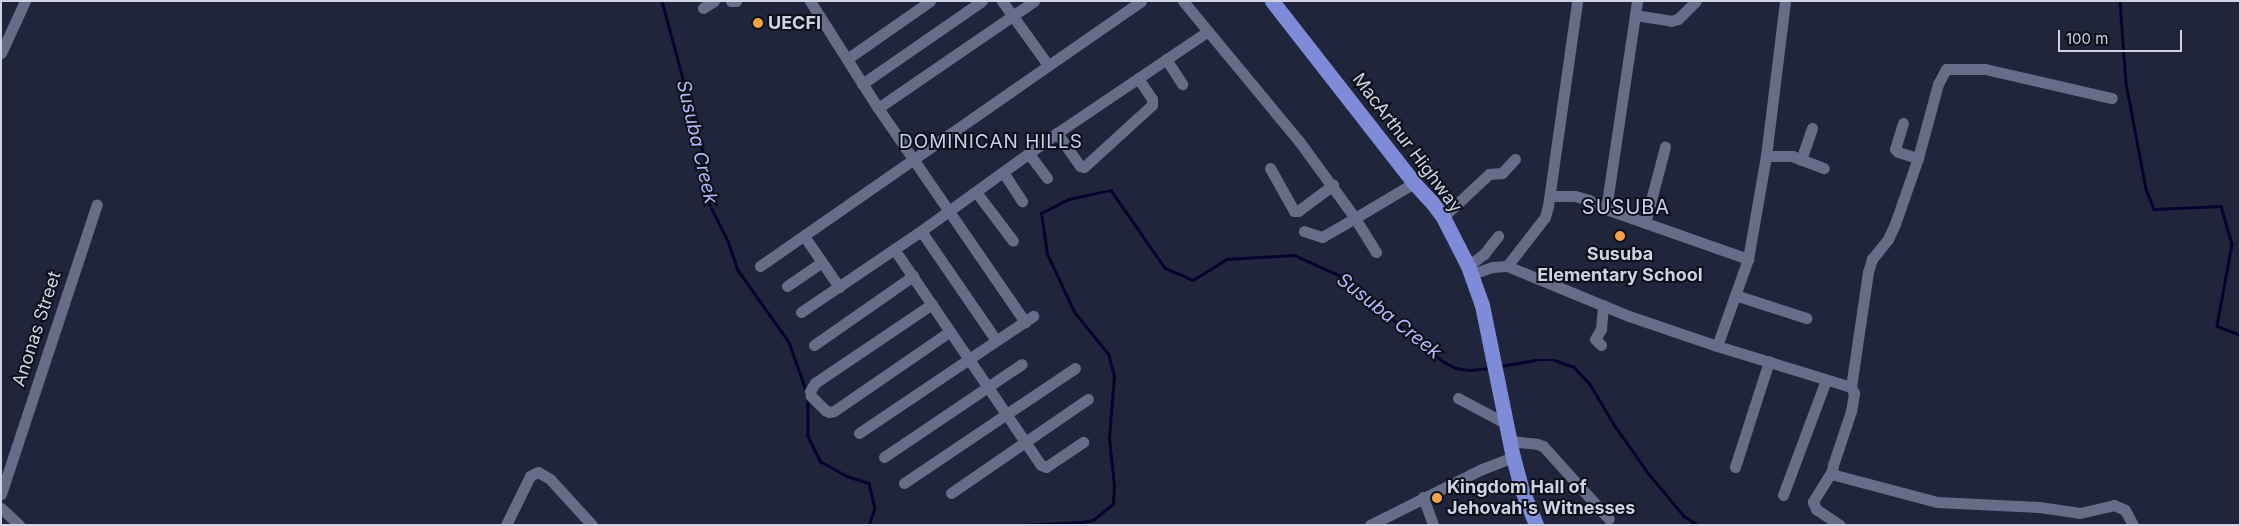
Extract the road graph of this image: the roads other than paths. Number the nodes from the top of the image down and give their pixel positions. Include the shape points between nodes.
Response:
1 (25, 1) edge
2 (714, 1) edge
3 (730, 1) edge
4 (736, 1) edge
5 (810, 1) edge
6 (930, 1) edge
7 (982, 1) edge
8 (1002, 1) edge
9 (1034, 1) edge
10 (1140, 1) edge
11 (1183, 1) edge
12 (1272, 1) edge
13 (1577, 1) edge
14 (1637, 1) edge
15 (1696, 1) edge
16 (1785, 1) edge
17 (703, 8) dead end
18 (1635, 15) junction
19 (1011, 16) junction
20 (1207, 32) junction
21 (1, 53) edge
22 (847, 58) junction
23 (1166, 59) junction
24 (1048, 65) junction
25 (1138, 78) junction
26 (862, 84) junction
27 (1182, 84) dead end
28 (2112, 98) dead end
29 (878, 108) junction
30 (1903, 123) dead end
31 (1812, 128) dead end
32 (1057, 133) junction
33 (1665, 146) dead end
34 (1030, 154) junction
35 (1766, 156) junction
36 (1918, 158) junction
37 (913, 159) junction
38 (1515, 159) dead end
39 (1801, 160) junction
40 (1270, 168) dead end
41 (1824, 168) dead end
42 (1003, 172) junction
43 (1047, 178) dead end
44 (1414, 183) junction
45 (1333, 185) junction
46 (976, 192) junction
47 (1550, 196) junction
48 (1022, 201) dead end
49 (97, 204) dead end
50 (1606, 209) junction
51 (949, 210) junction
52 (1443, 217) junction
53 (1355, 218) junction
54 (1645, 223) junction
55 (921, 231) junction
56 (1304, 231) dead end
57 (804, 236) junction
58 (1498, 236) dead end
59 (1013, 241) dead end
60 (894, 250) junction
61 (1376, 252) dead end
62 (1748, 259) junction
63 (822, 262) junction
64 (760, 266) dead end
65 (1507, 266) junction
66 (1470, 270) junction
67 (913, 276) junction
68 (787, 286) dead end
69 (839, 288) junction
70 (1735, 295) junction
71 (932, 304) junction
72 (1603, 305) junction
73 (800, 312) dead end
74 (1806, 318) dead end
75 (949, 332) junction
76 (996, 340) junction
77 (814, 345) dead end
78 (1601, 345) dead end
79 (1717, 346) junction
80 (968, 361) junction
81 (1769, 362) junction
82 (1022, 364) dead end
83 (1075, 368) dead end
84 (1826, 380) junction
85 (1851, 387) junction
86 (988, 388) junction
87 (1458, 398) dead end
88 (1088, 399) dead end
89 (1007, 414) junction
90 (1507, 424) junction
91 (859, 433) dead end
92 (1510, 441) junction
93 (1026, 442) junction
94 (1083, 442) dead end
95 (884, 457) dead end
96 (1513, 457) junction
97 (1735, 467) dead end
98 (1832, 471) junction
99 (904, 483) dead end
100 (951, 493) dead end
101 (1, 494) edge
102 (1783, 495) dead end
103 (1423, 497) junction
104 (1, 508) edge
105 (1609, 519) dead end
106 (20, 525) edge
107 (506, 525) edge
108 (592, 525) edge
109 (1370, 525) edge
110 (1433, 525) edge
111 (1536, 525) edge
112 (1840, 525) edge
113 (2133, 525) edge

1 - 21 street
2 - 17 street
3 - 4 street
5 - 22 street
6 - 22 street
7 - 26 street
8 - 19 street
9 - 19 street
10 - 24 street
11 - 20 street
12 - 44 highway, MacArthur Highway
13 - 47 street
14 - 18 street
15 - 18 street via 1678,19 1671,21
16 - 35 street
18 - 50 street
19 - 24 street
19 - 29 street
20 - 23 street
20 - 45 street
22 - 26 street
23 - 25 street
23 - 27 street
24 - 37 street
25 - 32 street
25 - 32 street via 1152,99 1152,105 1084,167 1080,166
26 - 29 street
28 - 36 street via 1985,69 1946,69 1938,84
29 - 37 street
30 - 36 street via 1895,149
31 - 39 street
32 - 34 street
33 - 54 street
34 - 42 street
34 - 43 street
35 - 39 street via 1780,154
35 - 62 street
36 - 85 street via 1888,240 1872,259 1868,272
37 - 51 street
37 - 57 street
38 - 52 street via 1502,173 1489,174
39 - 41 street
40 - 45 street via 1294,212
42 - 46 street
42 - 48 street
44 - 52 highway, MacArthur Highway
44 - 53 street
45 - 53 street
46 - 51 street
46 - 59 street
47 - 50 street via 1575,196
47 - 65 street via 1544,217
49 - 101 street, Anonas Street
50 - 54 street
51 - 55 street
51 - 76 street via 1029,319
52 - 66 highway, MacArthur Highway
53 - 56 street via 1322,237
53 - 61 street
54 - 62 street
55 - 60 street
55 - 76 street
57 - 63 street
57 - 64 street
58 - 66 street
60 - 67 street
60 - 69 street
62 - 70 street
63 - 68 street
63 - 69 street
65 - 66 street
65 - 72 street
66 - 90 highway, MacArthur Highway via 1482,305
67 - 71 street
67 - 77 street
69 - 73 street
70 - 74 street
70 - 79 street
71 - 75 street
71 - 75 street via 816,384 810,391 812,396 825,410 834,411
72 - 78 street via 1601,328 1595,339
72 - 79 street
75 - 80 street
76 - 80 street
79 - 81 street
80 - 86 street
80 - 91 street
81 - 84 street
81 - 97 street
82 - 86 street
83 - 89 street
84 - 85 street
84 - 102 street
85 - 98 street via 1854,393 1851,412
86 - 89 street
86 - 95 street
87 - 90 street
88 - 93 street
89 - 93 street
89 - 99 street
90 - 92 highway, MacArthur Highway
92 - 96 highway, MacArthur Highway
92 - 105 street via 1543,446
93 - 94 street via 1041,465 1046,467
93 - 100 street
96 - 103 street
96 - 111 highway, MacArthur Highway
98 - 112 street via 1813,502 1816,509
98 - 113 street via 1835,475 1937,502 2039,507 2080,513 2114,505 2125,510
103 - 109 street
103 - 110 street
104 - 106 street
107 - 108 street via 530,476 538,472 550,479

